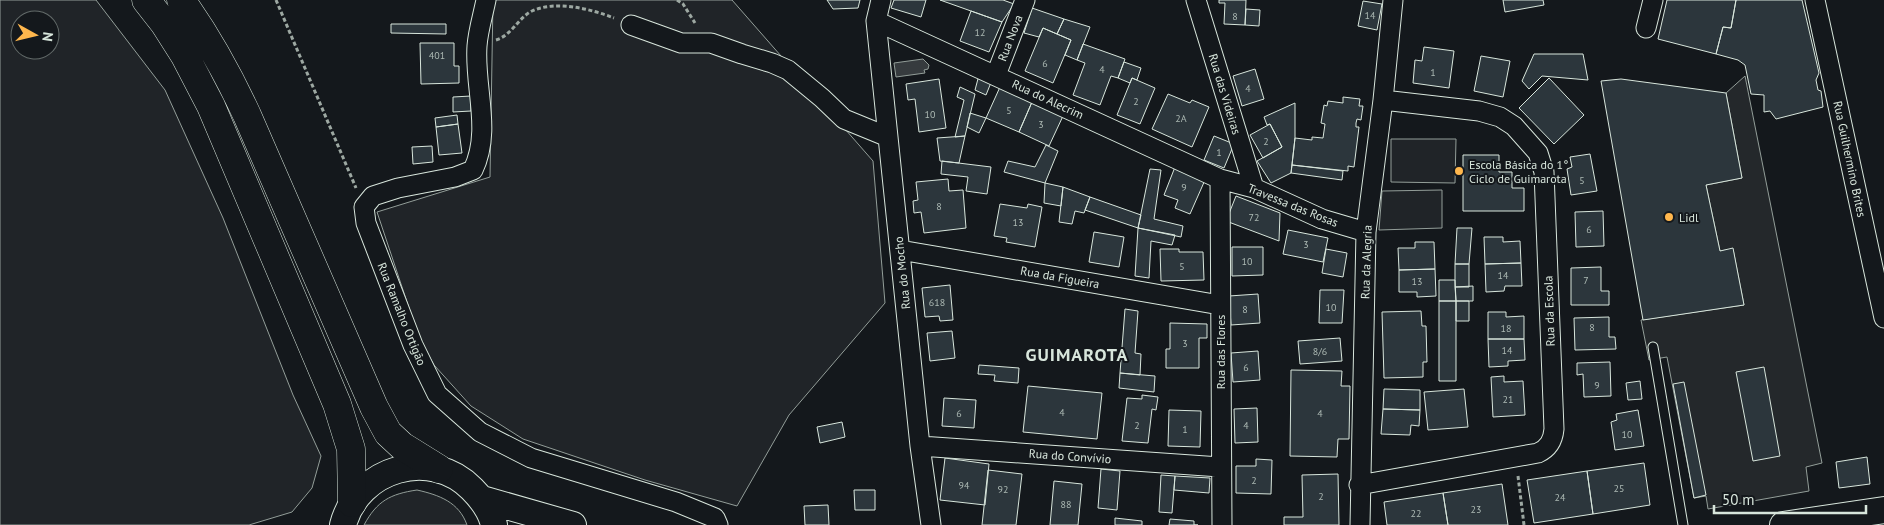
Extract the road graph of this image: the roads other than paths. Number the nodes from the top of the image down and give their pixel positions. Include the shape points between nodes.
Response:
1 (146, 0) edge
2 (181, 0) edge
3 (486, 0) edge
4 (881, 0) edge
5 (1025, 0) edge
6 (1196, 0) edge
7 (1393, 0) edge
8 (1653, 0) edge
9 (1815, 0) edge
10 (876, 21) junction
11 (631, 25) road end
12 (1646, 28) dead end
13 (996, 75) junction
14 (1383, 100) junction
15 (888, 137) junction
16 (1220, 178) junction
17 (1254, 188) junction
18 (1366, 232) junction
19 (900, 250) junction
20 (1220, 304) junction
21 (1884, 318) edge
22 (1653, 346) dead end
23 (920, 446) junction
24 (1220, 467) junction
25 (439, 469) junction
26 (1360, 486) junction
27 (482, 499) junction
28 (1884, 510) edge
29 (344, 517) edge
30 (1830, 521) edge
31 (494, 525) edge
32 (573, 525) edge
33 (718, 525) edge
34 (931, 525) edge
35 (1222, 525) edge
36 (1360, 525) edge
37 (1683, 525) edge
38 (1783, 525) edge

1 - 29 highway via 185,56 211,106 337,404 351,449
2 - 25 highway via 228,73 388,433 402,446
3 - 33 street, Rua Ramalho Ortigão via 477,46 481,150 473,170 373,196 364,207 366,223 413,345 437,394 480,432 531,458 676,502 715,518
4 - 10 street
5 - 13 street, Rua Nova
6 - 17 street, Rua das Videiras
7 - 14 street, Rua da Alegria
8 - 12 street
9 - 21 street, Rua Guilhermino Brites
10 - 13 street, Rua do Alecrim
10 - 15 street, Rua do Mocho
11 - 15 street via 681,43 711,43 772,63 788,70 844,119
13 - 16 street, Rua do Alecrim
14 - 18 street, Rua da Alegria
14 - 26 street, Rua da Escola via 1479,111 1500,117 1514,126 1538,153 1544,172 1553,438 1538,453
15 - 19 street, Rua do Mocho
16 - 17 street, Travessa das Rosas
16 - 20 street, Rua das Flores
17 - 18 street, Travessa das Rosas via 1322,219
18 - 26 street, Rua da Alegria
19 - 20 street, Rua da Figueira
19 - 23 street, Rua do Mocho
20 - 24 street, Rua das Flores
22 - 37 lane
23 - 24 street, Rua do Convívio
23 - 34 street, Rua do Mocho
24 - 35 street, Rua das Flores
25 - 27 main road via 463,480
25 - 29 main road via 399,468 381,476 365,487
26 - 36 street, Rua da Alegria
27 - 31 main road
27 - 32 main road
28 - 30 main road
30 - 38 main road

